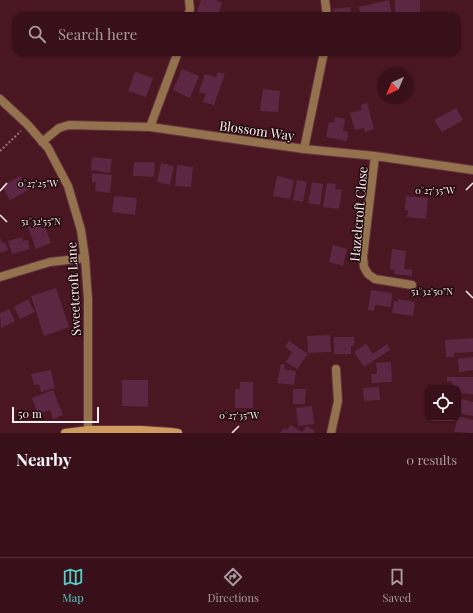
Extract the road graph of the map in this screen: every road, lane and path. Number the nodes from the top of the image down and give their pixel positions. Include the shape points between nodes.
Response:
1 (189, 0) edge
2 (325, 0) edge
3 (189, 12) edge
4 (326, 12) edge
5 (177, 56) edge
6 (323, 56) edge
7 (0, 99) edge
8 (27, 124) junction
9 (150, 127) junction
10 (42, 142) junction
11 (304, 149) junction
12 (0, 151) edge
13 (375, 156) junction
14 (473, 170) edge
15 (85, 258) junction
16 (0, 277) edge
17 (412, 285) dead end
18 (336, 369) dead end
19 (89, 432) edge
20 (65, 433) edge
21 (178, 433) edge
22 (331, 433) edge

1 - 3 street
2 - 4 street
5 - 9 street
6 - 11 street
7 - 8 street, Sweetcroft Lane
8 - 10 street, Sweetcroft Lane
8 - 12 path
9 - 10 street, Blossom Way via 69,125 59,128
9 - 11 street, Blossom Way
10 - 15 street, Sweetcroft Lane via 48,148 68,186 81,230
11 - 13 street, Blossom Way
13 - 14 street, Blossom Way
13 - 17 street, Hazelcroft Close via 364,267 375,279
15 - 16 street via 50,262
15 - 19 street, Sweetcroft Lane via 88,299
18 - 22 street via 338,401
19 - 20 street
19 - 21 street via 141,430

